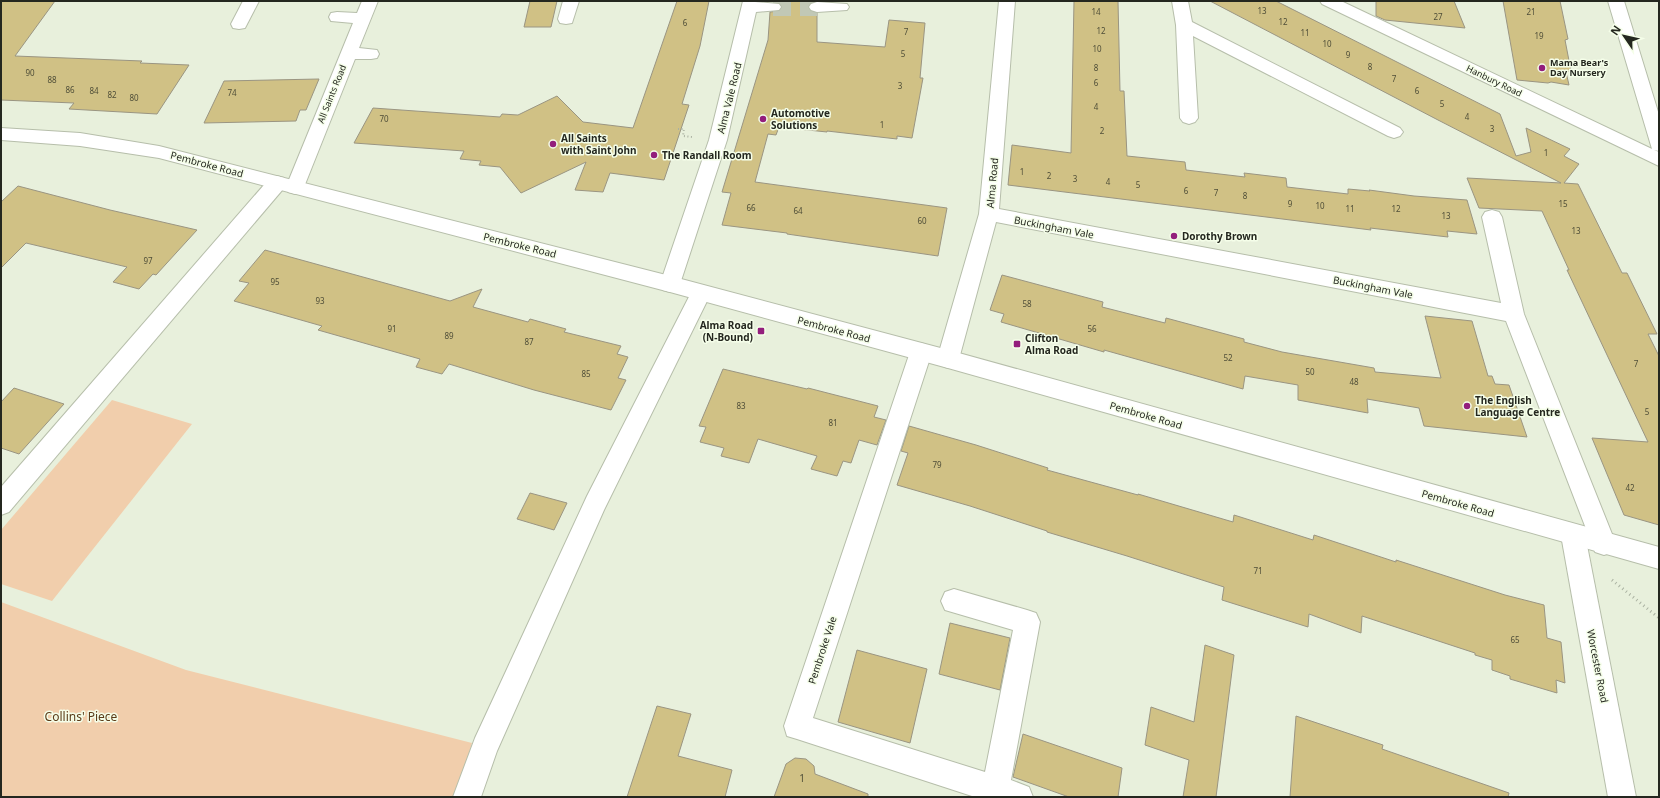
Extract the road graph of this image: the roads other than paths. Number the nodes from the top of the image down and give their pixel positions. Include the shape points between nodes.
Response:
1 (251, 1) edge
2 (370, 1) edge
3 (570, 1) edge
4 (1007, 1) edge
5 (1180, 1) edge
6 (1328, 1) edge
7 (1616, 1) edge
8 (751, 4) edge
9 (773, 7) tunnel mouth
10 (818, 7) tunnel mouth
11 (841, 7) dead end
12 (337, 17) dead end
13 (364, 18) junction
14 (566, 19) dead end
15 (239, 24) dead end
16 (1184, 25) junction
17 (348, 53) junction
18 (371, 54) dead end
19 (1189, 118) dead end
20 (1394, 132) dead end
21 (1, 134) edge
22 (1659, 145) edge
23 (1659, 160) edge
24 (286, 185) junction
25 (989, 214) junction
26 (1492, 217) dead end
27 (670, 284) junction
28 (701, 293) junction
29 (1514, 314) junction
30 (921, 352) junction
31 (948, 359) junction
32 (1, 504) edge
33 (1573, 535) junction
34 (1604, 544) junction
35 (1659, 558) edge
36 (954, 601) dead end
37 (1007, 793) edge
38 (467, 797) edge
39 (1622, 797) edge

1 - 15 street
2 - 13 street, All Saints Road
3 - 14 street
4 - 25 street, Alma Road
5 - 16 street
6 - 23 street, Hanbury Road
7 - 22 street
8 - 9 street
8 - 27 street, Alma Vale Road via 718,140
10 - 11 street
12 - 13 street
13 - 17 street, All Saints Road
16 - 19 street
16 - 20 street
17 - 18 street
17 - 24 street, All Saints Road
21 - 24 street, Pembroke Road via 106,142 159,152
24 - 27 street, Pembroke Road
24 - 32 street, All Saints Road
25 - 29 street, Buckingham Vale
25 - 31 street, Alma Road
26 - 29 street
27 - 28 street, Pembroke Road
28 - 30 street, Pembroke Road
28 - 38 street via 595,504 485,748
29 - 34 street
30 - 31 street, Pembroke Road
30 - 37 street, Pembroke Vale via 797,726
31 - 33 street, Pembroke Road
33 - 34 street, Pembroke Road
33 - 39 street, Worcester Road
34 - 35 street, Pembroke Road
36 - 37 street via 1027,622

